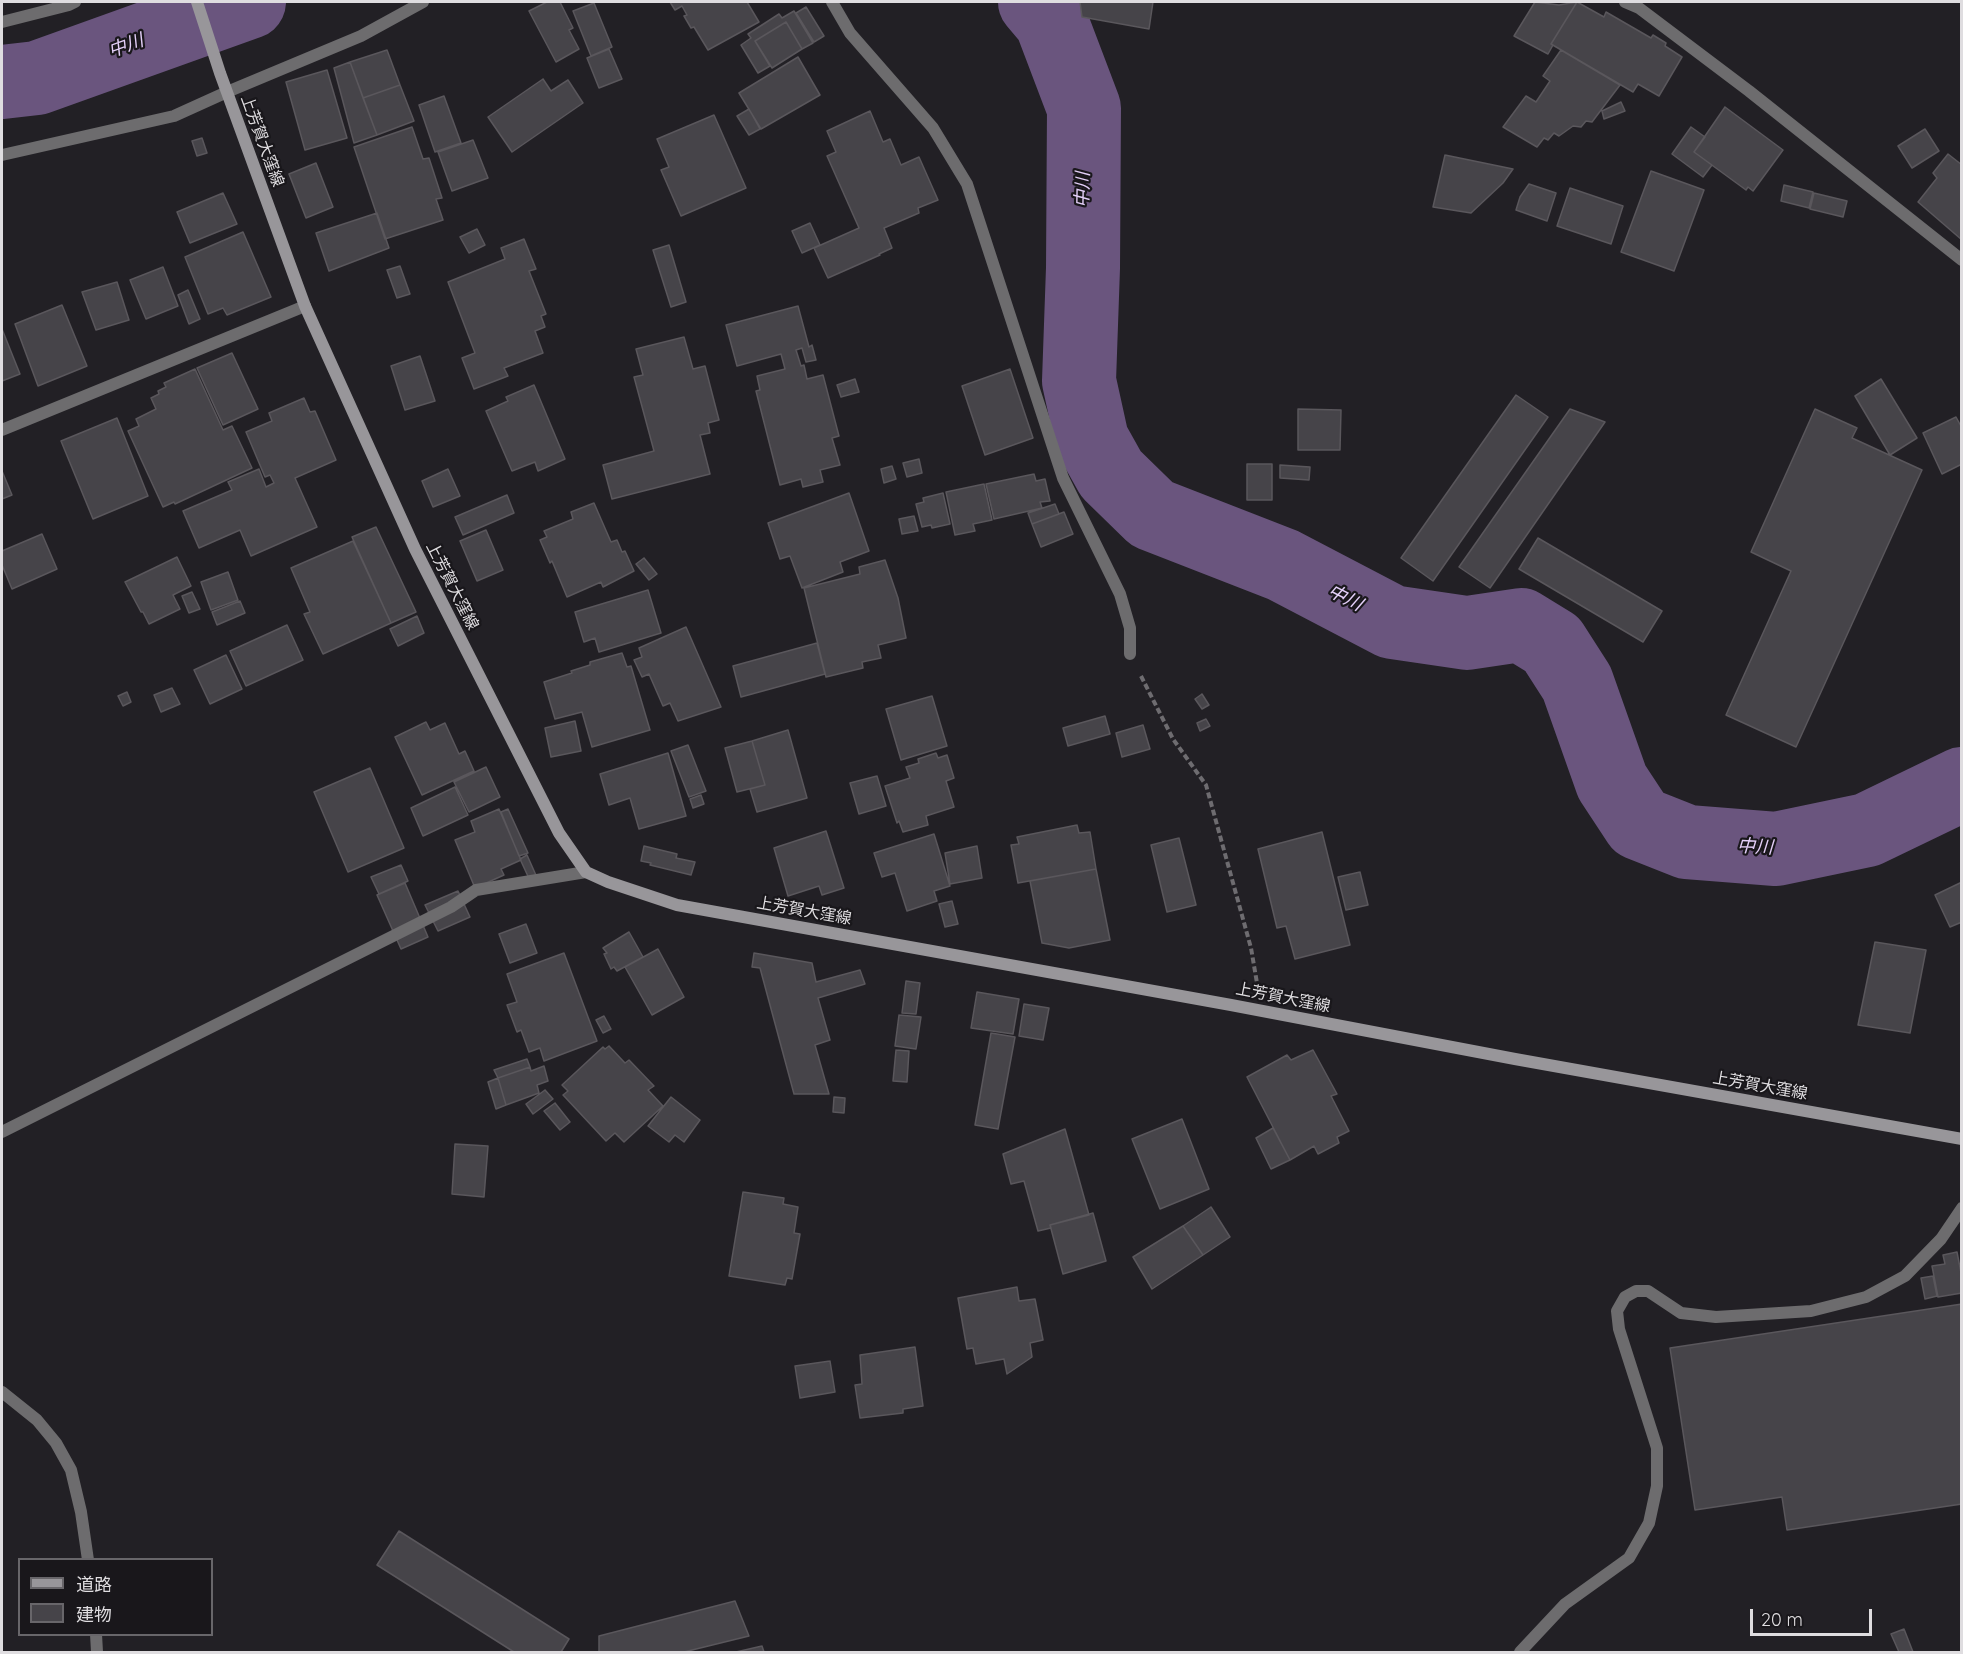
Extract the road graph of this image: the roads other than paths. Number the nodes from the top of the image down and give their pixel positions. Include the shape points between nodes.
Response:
1 (75, 2) edge
2 (197, 2) edge
3 (423, 2) edge
4 (832, 2) edge
5 (1625, 2) edge
6 (2, 22) edge
7 (226, 92) junction
8 (2, 155) edge
9 (1962, 260) edge
10 (304, 306) junction
11 (2, 430) edge
12 (1130, 654) road end
13 (586, 872) junction
14 (2, 1132) edge
15 (1962, 1139) edge
16 (1962, 1208) edge
17 (2, 1392) edge
18 (88, 1558) edge
19 (96, 1636) edge
20 (97, 1653) edge
21 (1520, 1653) edge

1 - 6 street
2 - 7 main road, 上芳賀大窪線
3 - 7 street via 361,36
4 - 12 street via 850,33 933,128 967,184 1063,478 1120,594 1130,628
5 - 9 street via 1639,8 1749,91
7 - 8 street via 174,116
7 - 10 main road, 上芳賀大窪線
10 - 11 street
10 - 13 main road, 上芳賀大窪線 via 415,549 559,833
13 - 14 street via 476,891 451,908
13 - 15 main road, 上芳賀大窪線 via 677,905
16 - 21 street via 1941,1239 1905,1276 1866,1297 1811,1311 1716,1317 1681,1313 1648,1291 1636,1290 1625,1297 1617,1311 1619,1329 1657,1448 1657,1486 1649,1523 1629,1558 1565,1604
17 - 18 street via 37,1420 71,1470
19 - 20 street

